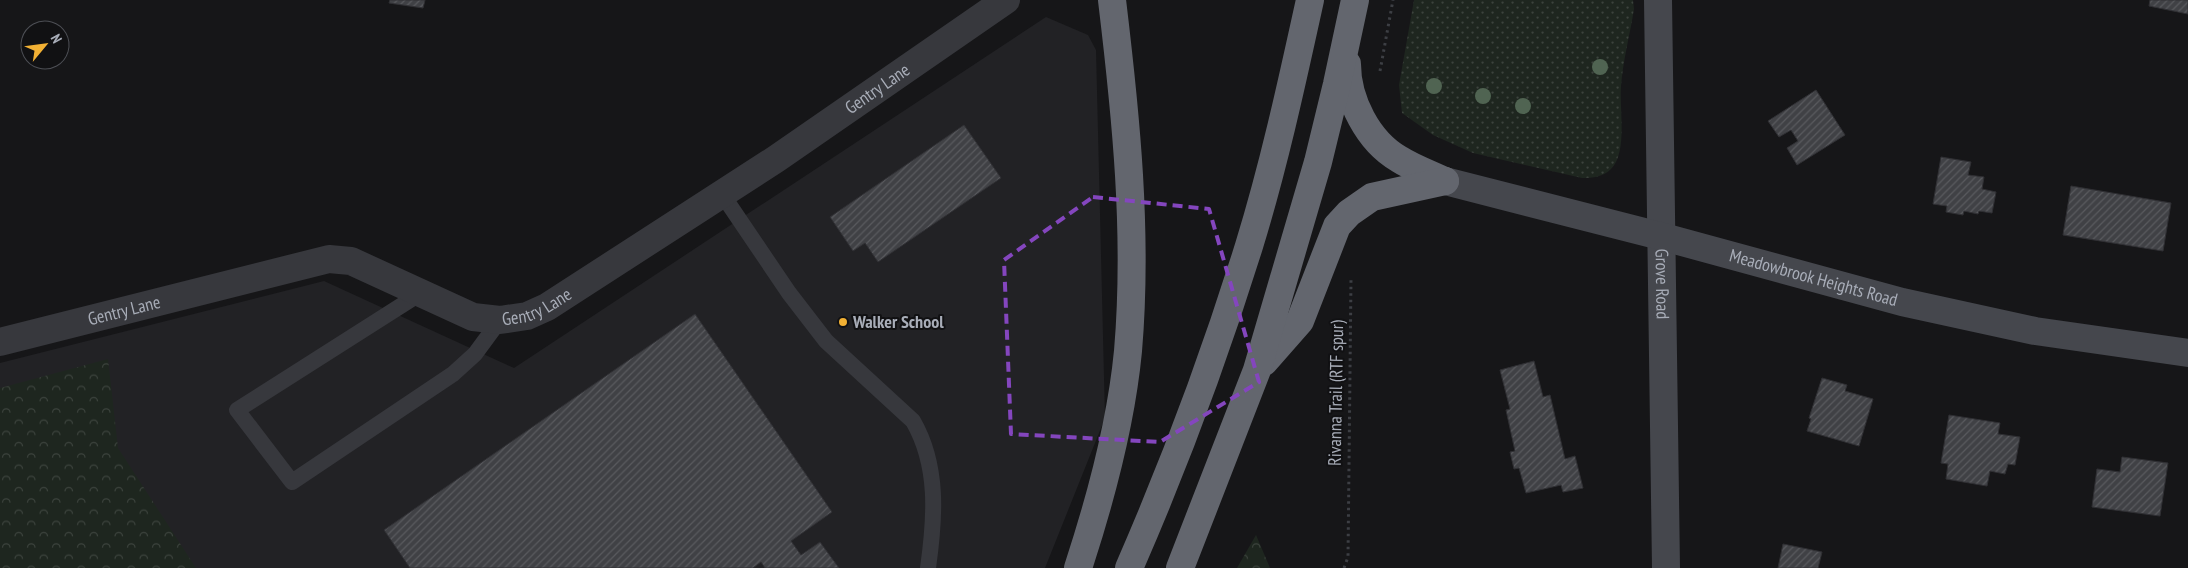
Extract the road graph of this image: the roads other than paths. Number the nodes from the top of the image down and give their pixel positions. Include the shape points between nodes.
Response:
1 (1006, 0) edge
2 (1112, 0) edge
3 (1310, 0) edge
4 (1355, 0) edge
5 (1658, 0) edge
6 (1346, 43) junction
7 (1445, 181) junction
8 (722, 194) junction
9 (1660, 236) junction
10 (421, 292) junction
11 (500, 320) junction
12 (0, 342) edge
13 (2188, 353) edge
14 (1258, 370) junction
15 (928, 568) edge
16 (1078, 568) edge
17 (1129, 568) edge
18 (1180, 568) edge
19 (1666, 568) edge

1 - 8 street, Gentry Lane
2 - 16 highway via 1133,244 1128,352 1112,444
3 - 17 highway via 1287,108 1250,245 1204,380
4 - 6 highway
5 - 9 street, Grove Road
6 - 7 highway via 1347,80 1357,109 1373,137 1399,159
6 - 14 highway via 1306,209
7 - 9 street, Meadowbrook Heights Road
7 - 14 highway via 1372,197 1349,213 1337,226 1300,321
8 - 11 street, Gentry Lane via 547,307 527,316
8 - 15 lane via 826,341 897,404 916,426 934,490 934,524
9 - 13 street, Meadowbrook Heights Road via 1902,302 2035,330
9 - 19 street, Grove Road
10 - 11 street, Gentry Lane via 473,316
10 - 11 lane via 237,410 292,482 453,374 475,354
10 - 12 street, Gentry Lane via 352,260 329,259
14 - 18 highway

